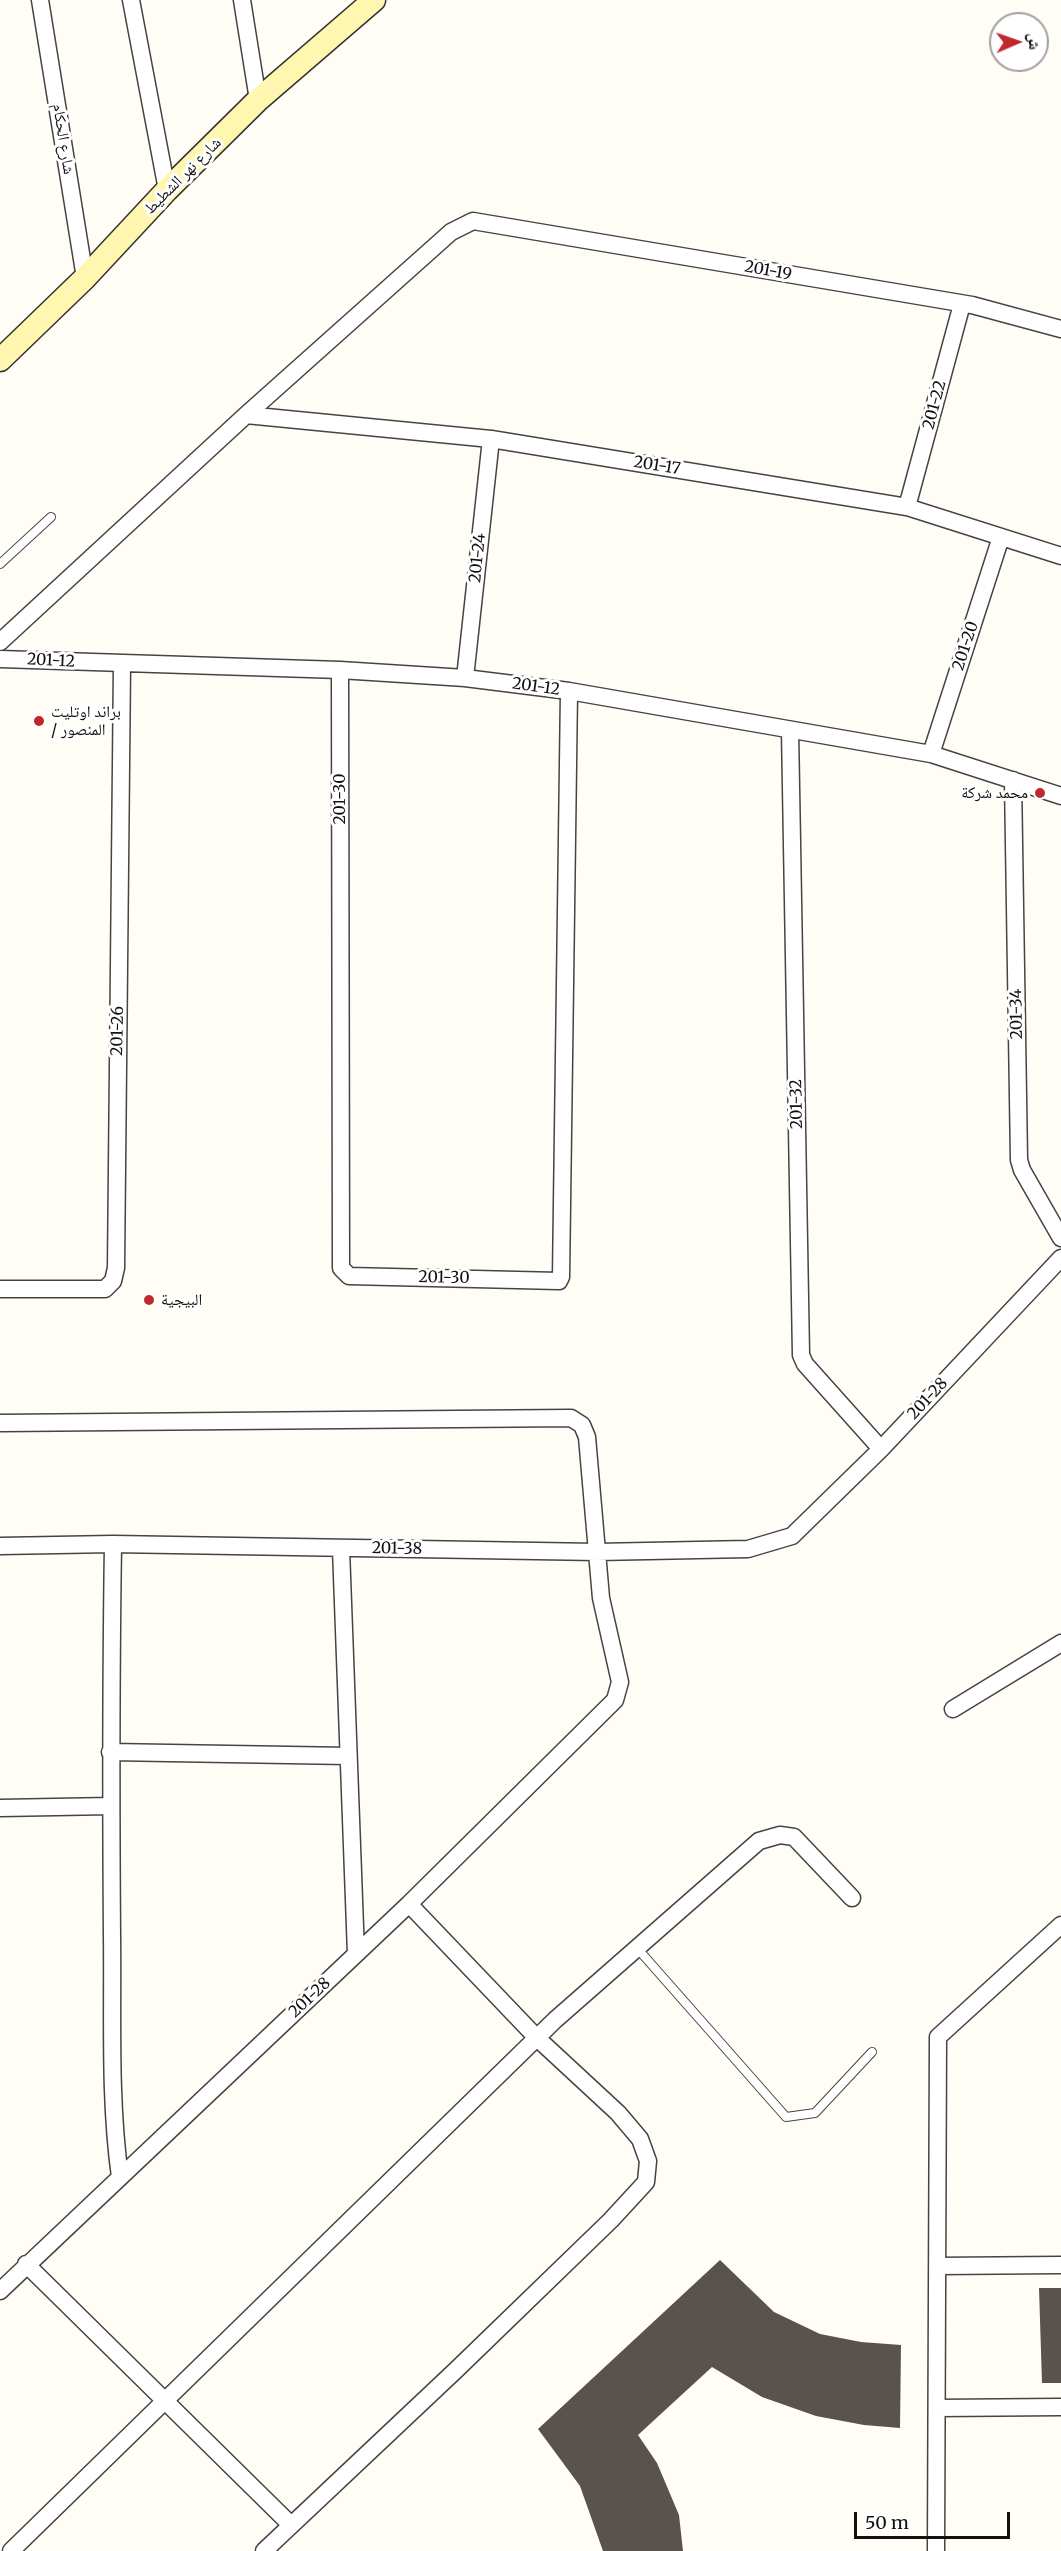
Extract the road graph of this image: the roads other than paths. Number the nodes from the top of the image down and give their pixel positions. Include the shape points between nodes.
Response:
1 (40, 0) edge
2 (131, 0) edge
3 (242, 0) edge
4 (374, 0) edge
5 (258, 100) junction
6 (167, 190) junction
7 (85, 278) junction
8 (962, 304) junction
9 (1061, 329) edge
10 (0, 360) edge
11 (246, 415) junction
12 (491, 439) junction
13 (907, 507) junction
14 (51, 516) dead end
15 (1002, 537) junction
16 (1061, 556) edge
17 (0, 564) edge
18 (1, 639) edge
19 (0, 658) edge
20 (122, 664) junction
21 (340, 670) junction
22 (465, 678) junction
23 (569, 692) junction
24 (790, 730) junction
25 (931, 754) junction
26 (1013, 780) junction
27 (1061, 796) edge
28 (1061, 1238) edge
29 (1061, 1258) edge
30 (0, 1289) edge
31 (0, 1423) edge
32 (881, 1449) junction
33 (792, 1536) joint
34 (113, 1544) junction
35 (0, 1546) edge
36 (340, 1549) junction
37 (597, 1552) junction
38 (1061, 1642) edge
39 (953, 1709) dead end
40 (110, 1752) junction
41 (348, 1756) junction
42 (111, 1806) junction
43 (0, 1808) edge
44 (852, 1898) dead end
45 (409, 1904) junction
46 (1061, 1925) edge
47 (637, 1948) junction
48 (356, 1954) junction
49 (537, 2038) junction
50 (872, 2052) dead end
51 (120, 2177) junction
52 (26, 2264) junction
53 (1061, 2265) edge
54 (937, 2266) junction
55 (0, 2291) edge
56 (165, 2400) junction
57 (1061, 2407) edge
58 (937, 2408) junction
59 (291, 2524) junction
60 (11, 2551) edge
61 (264, 2551) edge
62 (936, 2551) edge

1 - 7 street, شارع الحكام
2 - 6 street
3 - 5 street
4 - 5 main road, شارع نهر الشطيط
5 - 6 main road, شارع نهر الشطيط
6 - 7 main road, شارع نهر الشطيط
7 - 10 main road, شارع نهر الشطيط
8 - 9 street, 201-19
8 - 11 street, 201-19 via 473,221 451,232
8 - 13 street, 201-22
11 - 12 street, 201-17
11 - 18 street
12 - 13 street, 201-17
12 - 22 street, 201-24
13 - 15 street, 201-17
14 - 17 lane
15 - 16 street, 201-17
15 - 25 street, 201-20
19 - 20 street, 201-12
20 - 21 street, 201-12
20 - 30 street, 201-26 via 116,1268 113,1281 105,1289
21 - 22 street, 201-12
21 - 23 street, 201-30 via 341,1268 350,1276 559,1281 561,1277
22 - 23 street, 201-12
23 - 24 street, 201-12
24 - 25 street, 201-12
24 - 32 street, 201-32 via 801,1355
25 - 26 street, 201-12
26 - 27 street, 201-12
26 - 28 street, 201-34 via 1019,1160
29 - 32 street, 201-28
31 - 37 street via 571,1418 582,1425 587,1437
32 - 33 street, 201-28
33 - 37 street, 201-38 via 748,1549
34 - 35 street, 201-38
34 - 36 street, 201-38
34 - 40 street
36 - 37 street, 201-38
36 - 41 street
37 - 45 street, 201-28 via 601,1598 620,1682 615,1700
38 - 39 street
40 - 41 street
40 - 42 street
41 - 48 street
42 - 43 street
42 - 51 street via 114,2102
44 - 47 street via 794,1837 780,1835 759,1841
45 - 48 street, 201-28
45 - 49 street
46 - 54 street via 938,2037
47 - 49 street
47 - 50 lane via 786,2117 815,2113
48 - 51 street, 201-28
49 - 56 street
49 - 59 street via 618,2113 640,2139 648,2161 646,2182 455,2371
51 - 52 street, 201-28
52 - 55 street, 201-28
52 - 56 street
53 - 54 street
54 - 58 street
56 - 59 street
56 - 60 street
57 - 58 street
58 - 62 street
59 - 61 street

